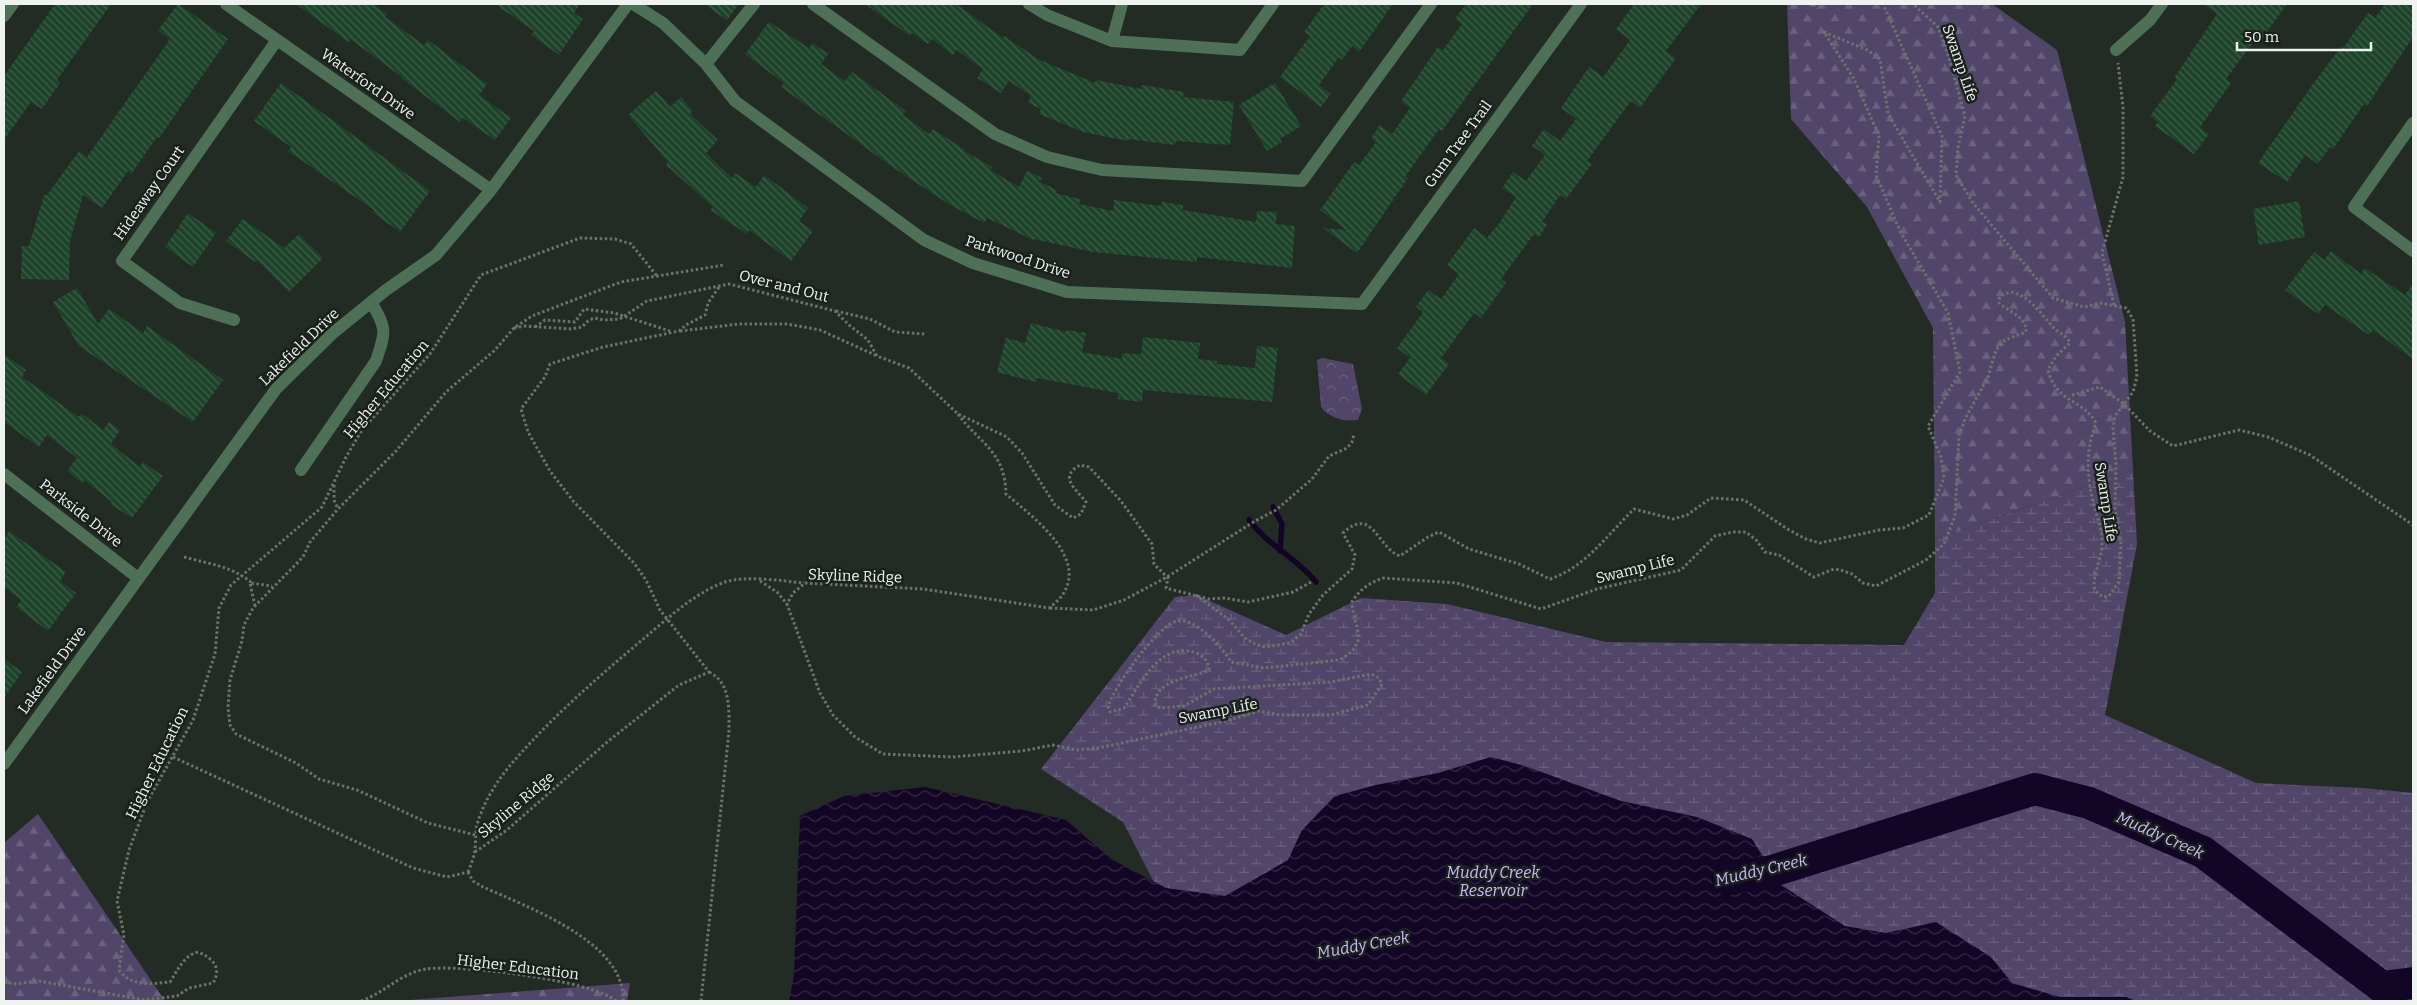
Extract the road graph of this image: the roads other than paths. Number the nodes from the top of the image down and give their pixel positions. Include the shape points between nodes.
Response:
1 (13, 4) edge
2 (226, 4) edge
3 (628, 4) edge
4 (633, 4) edge
5 (754, 4) edge
6 (813, 4) edge
7 (1029, 4) edge
8 (1122, 4) edge
9 (1273, 4) edge
10 (1431, 4) edge
11 (1581, 4) edge
12 (2162, 4) edge
13 (4, 16) edge
14 (277, 40) junction
15 (1112, 41) junction
16 (2116, 50) road end
17 (706, 64) junction
18 (2413, 123) edge
19 (491, 190) junction
20 (2413, 251) edge
21 (371, 302) junction
22 (1362, 304) joint
23 (234, 320) dead end
24 (301, 470) dead end
25 (4, 474) edge
26 (138, 578) junction
27 (4, 764) edge

1 - 13 street
2 - 14 street, Waterford Drive
3 - 19 street, Lakefield Drive
4 - 17 street, Parkwood Drive via 662,24
5 - 17 street
6 - 10 street via 995,134 1047,157 1102,170 1302,181
7 - 15 street via 1047,15
8 - 15 street
9 - 15 street via 1240,50
11 - 22 street, Gum Tree Trail
12 - 16 street via 2150,20
14 - 19 street, Waterford Drive
14 - 23 street, Hideaway Court via 122,261 180,303
17 - 22 street, Parkwood Drive via 735,101 924,240 973,263 1067,292
18 - 20 street via 2354,207
19 - 21 street, Lakefield Drive via 436,254
21 - 24 street via 384,326 383,342 376,361
21 - 26 street, Lakefield Drive via 333,333 276,389
25 - 26 street, Parkside Drive
26 - 27 street, Lakefield Drive

